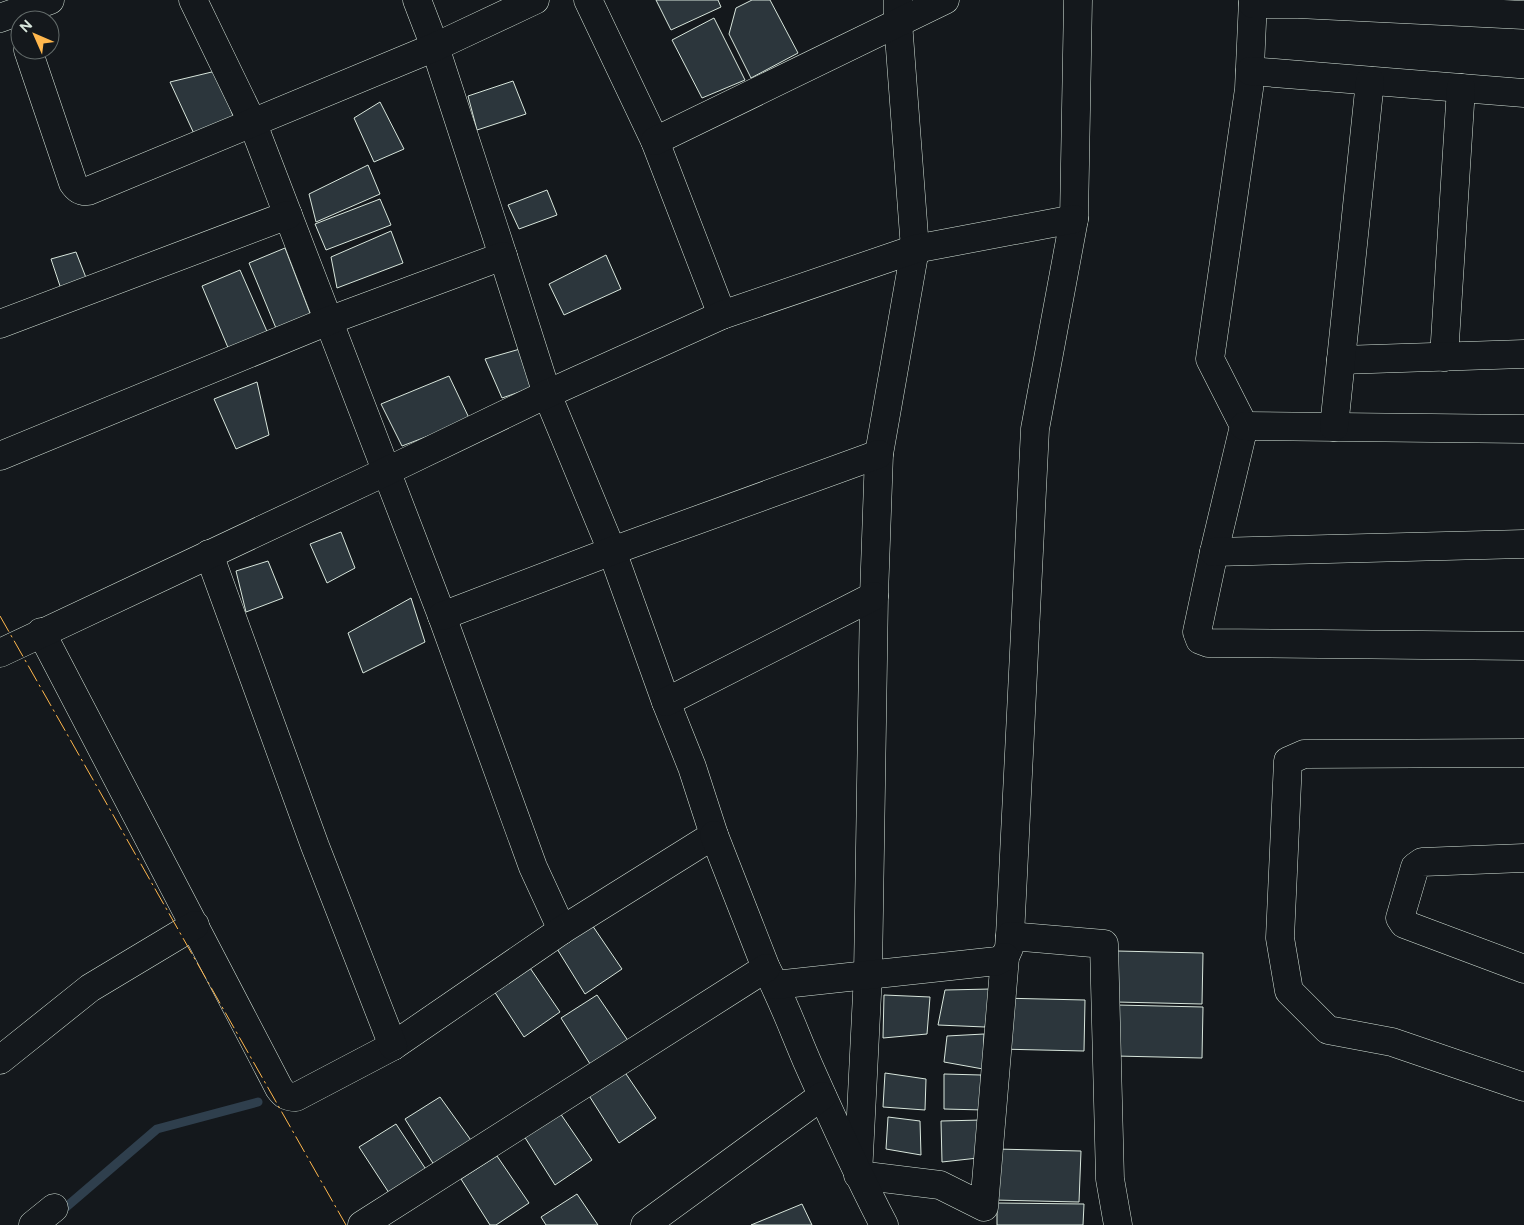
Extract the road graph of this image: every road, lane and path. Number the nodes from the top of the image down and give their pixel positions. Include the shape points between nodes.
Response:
1 (50, 0) edge
2 (193, 0) edge
3 (417, 0) edge
4 (534, 0) edge
5 (588, 0) edge
6 (945, 0) edge
7 (1078, 0) edge
8 (1253, 2) edge
9 (31, 10) edge
10 (898, 11) edge
11 (1524, 16) edge
12 (436, 48) junction
13 (31, 60) edge
14 (1250, 71) junction
15 (1370, 81) junction
16 (1461, 88) junction
17 (1524, 93) edge
18 (253, 124) junction
19 (654, 141) junction
20 (288, 215) junction
21 (1074, 219) junction
22 (915, 249) junction
23 (503, 256) junction
24 (722, 315) junction
25 (328, 321) junction
26 (0, 324) edge
27 (1524, 354) edge
28 (1444, 357) junction
29 (1341, 360) junction
30 (547, 394) junction
31 (1244, 426) junction
32 (1334, 427) junction
33 (1524, 429) edge
34 (879, 454) junction
35 (0, 456) edge
36 (385, 472) junction
37 (1524, 544) edge
38 (612, 551) junction
39 (1214, 552) junction
40 (209, 554) junction
41 (874, 596) junction
42 (442, 616) junction
43 (41, 632) junction
44 (1524, 646) edge
45 (1, 650) edge
46 (666, 702) junction
47 (1524, 753) edge
48 (714, 834) junction
49 (1524, 858) edge
50 (195, 925) junction
51 (562, 930) junction
52 (1008, 946) junction
53 (1524, 969) edge
54 (868, 974) junction
55 (770, 976) junction
56 (393, 1046) junction
57 (0, 1060) edge
58 (1524, 1087) edge
59 (822, 1096) junction
60 (858, 1175) junction
61 (54, 1208) dead end
62 (33, 1225) edge
63 (363, 1225) edge
64 (645, 1225) edge
65 (884, 1225) edge
66 (1118, 1225) edge

1 - 9 street
2 - 18 street
3 - 12 street
4 - 12 street
5 - 19 street
6 - 10 street
7 - 21 street
8 - 11 street
8 - 14 street
10 - 19 street
10 - 22 street
12 - 18 street
12 - 23 street
13 - 18 street via 73,183 83,192
14 - 15 street
14 - 31 street via 1210,359
15 - 16 street
15 - 29 street
16 - 17 street
16 - 28 street
18 - 20 street
19 - 24 street
20 - 25 street
20 - 26 street
21 - 22 street
21 - 52 street via 1035,429
22 - 24 street
22 - 34 street
23 - 25 street
23 - 30 street
24 - 30 street
25 - 35 street
25 - 36 street
27 - 28 street
28 - 29 street
29 - 32 street
30 - 36 street
30 - 38 street
31 - 32 street
31 - 39 street
32 - 33 street
34 - 38 street
34 - 41 street
36 - 40 street
36 - 42 street
37 - 39 street
38 - 42 street
38 - 46 street
39 - 44 street via 1197,632 1200,640 1208,643
40 - 43 street
40 - 56 street via 315,846
41 - 46 street
41 - 54 street
42 - 51 street via 533,867
43 - 45 street
43 - 50 street
46 - 48 street
47 - 58 street via 1304,754 1288,761 1280,938 1289,991 1328,1030 1392,1042
48 - 51 street
48 - 55 street
49 - 53 street via 1422,862 1415,867 1400,918 1404,924
50 - 56 street via 283,1094 296,1097
50 - 57 street via 90,988
51 - 56 street
52 - 54 street via 997,961
52 - 60 street via 984,1207 940,1184
52 - 66 street via 1104,944 1110,1179
54 - 55 street
54 - 60 street
55 - 59 street
55 - 63 street
59 - 60 street
59 - 64 street
60 - 65 street
61 - 62 street

